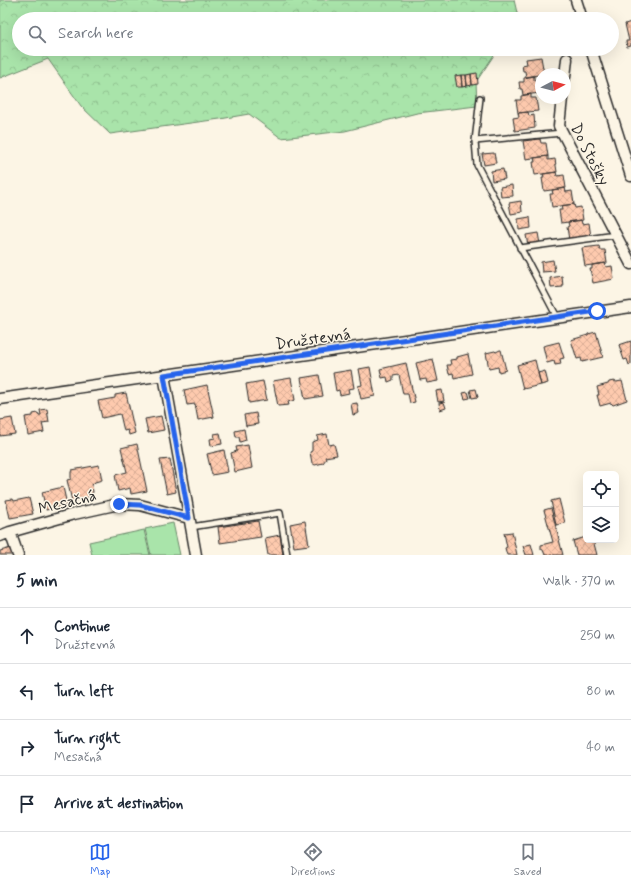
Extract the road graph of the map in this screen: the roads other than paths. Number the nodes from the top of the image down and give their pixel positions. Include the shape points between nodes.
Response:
1 (576, 0) edge
2 (580, 12) edge
3 (593, 56) edge
4 (567, 59) dead end
5 (566, 68) edge
6 (480, 98) dead end
7 (561, 104) edge
8 (562, 132) junction
9 (475, 141) junction
10 (631, 176) edge
11 (616, 235) junction
12 (520, 248) junction
13 (631, 264) edge
14 (631, 307) edge
15 (556, 317) junction
16 (164, 375) junction
17 (0, 399) edge
18 (190, 523) junction
19 (10, 532) junction
20 (0, 536) edge
21 (18, 555) edge
22 (196, 555) edge
23 (287, 555) edge

1 - 2 street
3 - 10 street, Do Stošky
4 - 5 street
6 - 9 lane
7 - 8 street, Do Stošky via 559,126
8 - 9 lane
8 - 11 street, Do Stošky
9 - 12 lane via 478,165
11 - 12 lane
11 - 13 street, Do Stošky
12 - 15 lane
14 - 15 street, Družstevná
15 - 16 street, Družstevná
16 - 17 street, Družstevná
16 - 18 street
18 - 19 street, Mesačná via 140,505 119,504
18 - 22 street
18 - 23 lane via 280,513
19 - 20 street, Mesačná
19 - 21 street

